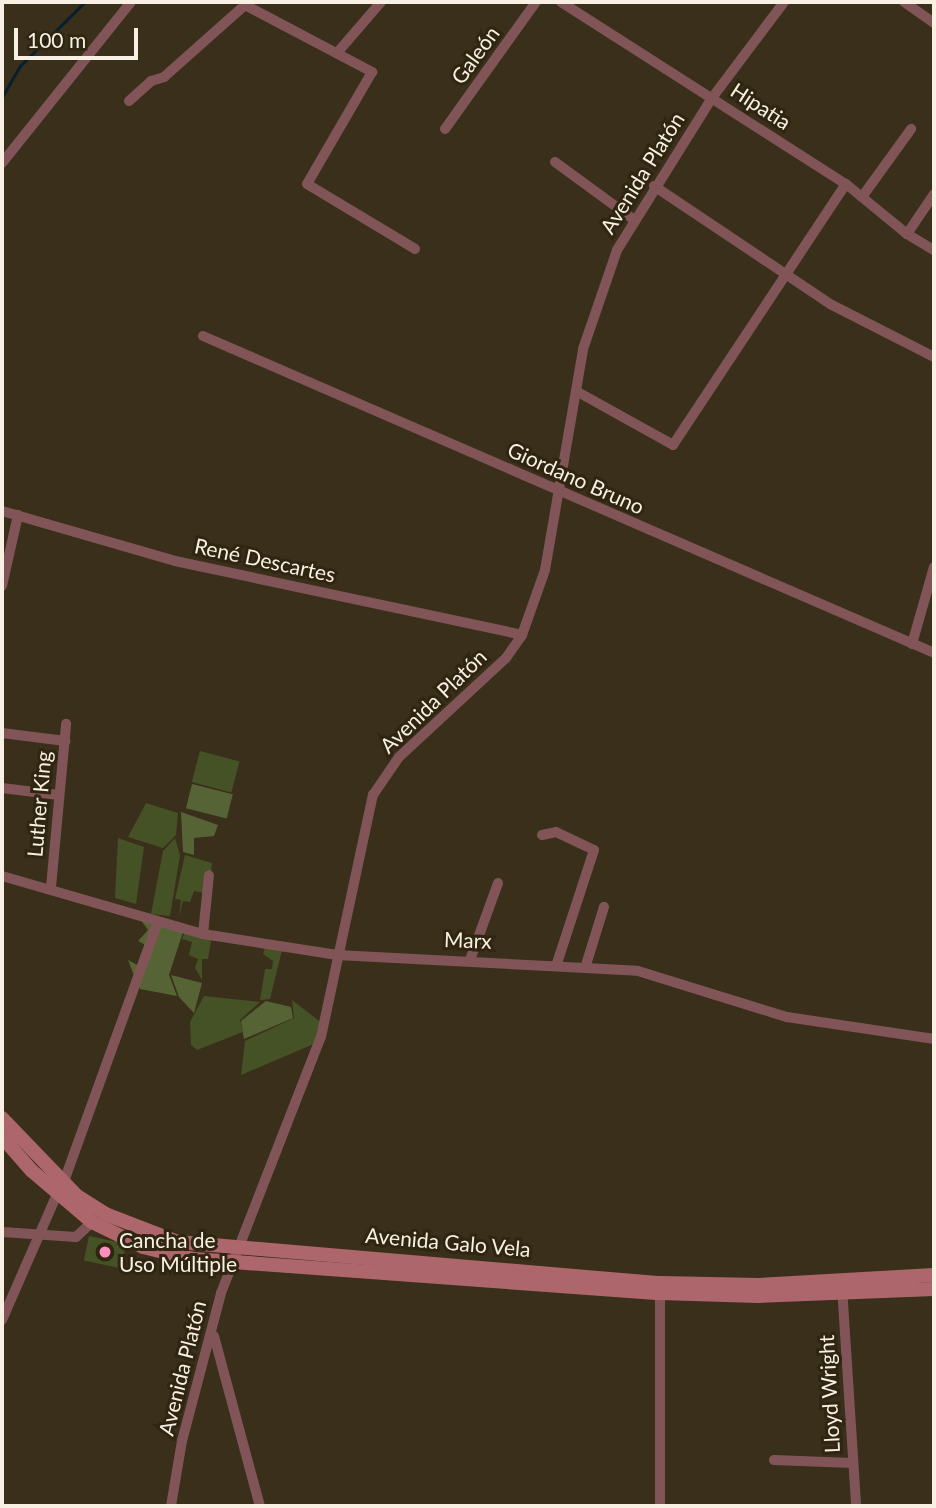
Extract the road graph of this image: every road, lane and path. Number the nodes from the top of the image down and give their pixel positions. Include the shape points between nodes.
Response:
1 (131, 2) edge
2 (381, 2) edge
3 (536, 2) edge
4 (561, 2) edge
5 (784, 2) edge
6 (904, 2) edge
7 (934, 23) edge
8 (337, 53) junction
9 (712, 98) junction
10 (129, 102) dead end
11 (445, 129) dead end
12 (911, 129) dead end
13 (555, 162) dead end
14 (2, 163) edge
15 (846, 184) junction
16 (654, 186) junction
17 (934, 194) edge
18 (862, 197) junction
19 (633, 219) junction
20 (907, 234) junction
21 (415, 249) dead end
22 (934, 250) edge
23 (787, 277) junction
24 (203, 336) dead end
25 (934, 358) edge
26 (576, 391) junction
27 (559, 493) junction
28 (2, 511) edge
29 (18, 515) junction
30 (934, 567) edge
31 (2, 586) edge
32 (522, 635) junction
33 (912, 643) junction
34 (934, 653) edge
35 (66, 724) dead end
36 (2, 733) edge
37 (65, 741) junction
38 (2, 788) edge
39 (59, 795) junction
40 (542, 835) dead end
41 (209, 875) dead end
42 (2, 876) edge
43 (498, 883) dead end
44 (51, 887) junction
45 (604, 907) dead end
46 (157, 924) junction
47 (203, 934) junction
48 (337, 955) junction
49 (470, 960) junction
50 (557, 963) junction
51 (586, 965) junction
52 (934, 1039) edge
53 (2, 1118) edge
54 (2, 1138) edge
55 (60, 1189) junction
56 (92, 1222) junction
57 (2, 1232) edge
58 (39, 1234) junction
59 (234, 1255) junction
60 (934, 1275) edge
61 (842, 1286) junction
62 (660, 1288) junction
63 (934, 1289) edge
64 (2, 1320) edge
65 (213, 1332) junction
66 (774, 1460) dead end
67 (852, 1462) junction
68 (171, 1506) edge
69 (260, 1506) edge
70 (660, 1506) edge
71 (856, 1506) edge

1 - 14 street
2 - 8 street
3 - 11 street, Galeón
4 - 9 street, Hipatia
5 - 9 street, Avenida Platón
6 - 7 street
8 - 10 street via 245,5
8 - 21 street via 372,72 307,184
9 - 15 street, Hipatia
9 - 16 street, Avenida Platón
12 - 18 street
13 - 19 street
15 - 18 street, Hipatia
15 - 23 street
16 - 19 street, Avenida Platón
16 - 23 street
17 - 20 street
18 - 20 street, Hipatia
19 - 26 street, Avenida Platón via 596,302
20 - 22 street, Hipatia
23 - 25 street
23 - 26 street via 673,445
24 - 27 street, Giordano Bruno via 341,392
26 - 27 street, Avenida Platón
27 - 32 street, Avenida Platón via 540,590
27 - 33 street, Giordano Bruno
28 - 29 street, René Descartes
29 - 31 street
29 - 32 street, René Descartes via 175,561
30 - 33 street
32 - 48 street, Avenida Platón via 506,659 384,775 366,814
33 - 34 street, Giordano Bruno
35 - 37 street, Luther King
36 - 37 street
37 - 39 street, Luther King
38 - 39 street
39 - 44 street, Luther King
40 - 50 street via 556,832 594,850
41 - 47 street
42 - 44 street, Marx
43 - 49 street
44 - 46 street, Marx
45 - 51 street
46 - 47 street, Marx
46 - 55 street
47 - 48 street, Marx
48 - 49 street, Marx
48 - 59 street, Avenida Platón via 321,1037
49 - 50 street, Marx
50 - 51 street, Marx
51 - 52 street, Marx via 638,971 786,1017
53 - 55 main road, Avenida Galo Vela
54 - 55 main road, Avenida Galo Vela
55 - 56 main road, Avenida Galo Vela
55 - 58 street
55 - 59 main road, Avenida Galo Vela via 143,1231
56 - 58 street via 76,1237
56 - 59 main road, Avenida Galo Vela via 157,1251
57 - 58 street
58 - 64 street
59 - 62 main road, Avenida Galo Vela
59 - 65 street, Avenida Platón
60 - 61 main road, Avenida Galo Vela
61 - 62 main road, Avenida Galo Vela via 758,1296
61 - 63 main road, Avenida Galo Vela
61 - 67 street, Lloyd Wright
62 - 70 street
65 - 68 street, Avenida Platón via 182,1441
65 - 69 street
66 - 67 street
67 - 71 street, Lloyd Wright

